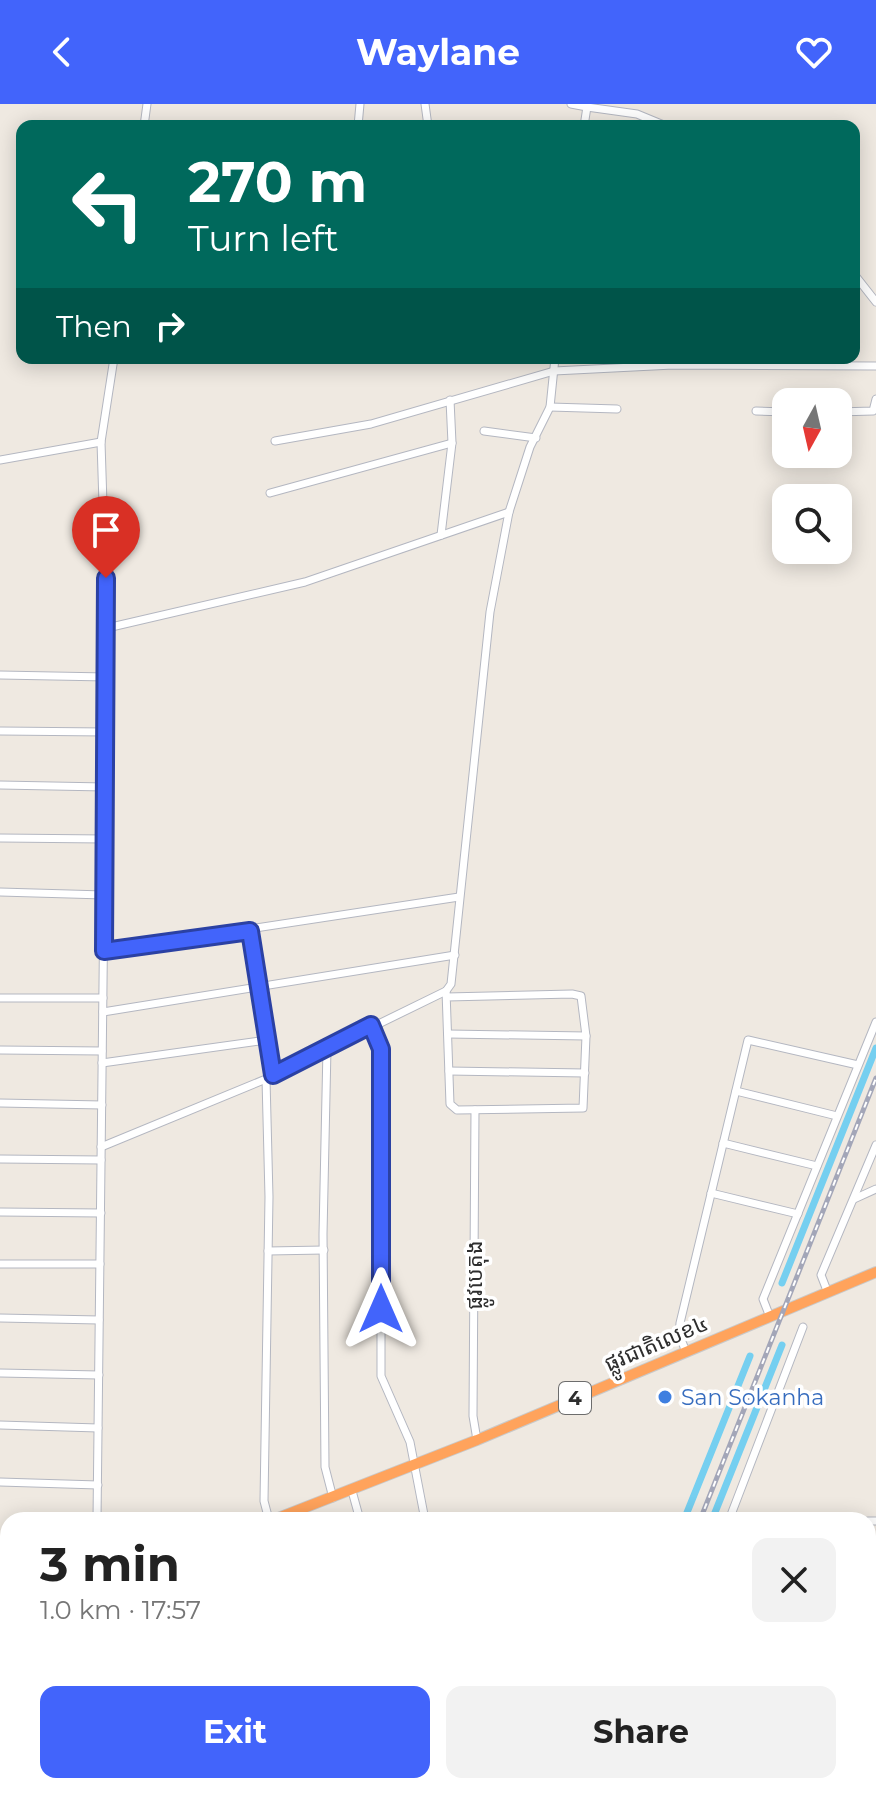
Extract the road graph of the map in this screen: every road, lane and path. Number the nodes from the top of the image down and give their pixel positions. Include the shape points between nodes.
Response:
1 (571, 104) edge
2 (587, 105) edge
3 (652, 120) edge
4 (860, 282) edge
5 (876, 302) edge
6 (113, 364) edge
7 (555, 364) edge
8 (876, 366) edge
9 (554, 371) junction
10 (876, 399) edge
11 (450, 400) junction
12 (550, 407) junction
13 (617, 409) dead end
14 (756, 411) dead end
15 (772, 412) edge
16 (852, 412) edge
17 (484, 431) dead end
18 (536, 438) junction
19 (275, 441) dead end
20 (101, 442) junction
21 (452, 443) junction
22 (0, 460) edge
23 (270, 493) dead end
24 (509, 512) junction
25 (441, 535) junction
26 (107, 628) junction
27 (0, 675) edge
28 (107, 677) junction
29 (0, 731) edge
30 (106, 732) junction
31 (0, 785) edge
32 (105, 787) junction
33 (0, 838) edge
34 (105, 839) junction
35 (0, 892) edge
36 (104, 895) junction
37 (459, 897) junction
38 (250, 931) junction
39 (104, 951) junction
40 (455, 955) junction
41 (259, 989) junction
42 (446, 994) junction
43 (0, 998) edge
44 (103, 998) junction
45 (103, 1012) junction
46 (876, 1022) edge
47 (371, 1025) junction
48 (448, 1034) junction
49 (586, 1036) junction
50 (267, 1040) junction
51 (327, 1048) junction
52 (0, 1050) edge
53 (102, 1051) junction
54 (102, 1063) junction
55 (858, 1065) junction
56 (449, 1071) junction
57 (585, 1073) junction
58 (270, 1077) junction
59 (736, 1091) junction
60 (0, 1103) edge
61 (102, 1105) junction
62 (475, 1110) junction
63 (837, 1116) junction
64 (723, 1143) junction
65 (876, 1145) edge
66 (101, 1147) junction
67 (0, 1159) edge
68 (101, 1160) junction
69 (817, 1166) junction
70 (876, 1189) edge
71 (711, 1193) junction
72 (854, 1199) junction
73 (0, 1212) edge
74 (101, 1213) junction
75 (798, 1214) junction
76 (324, 1250) junction
77 (268, 1251) junction
78 (0, 1264) edge
79 (100, 1264) junction
80 (876, 1272) edge
81 (828, 1293) junction
82 (770, 1317) junction
83 (0, 1318) edge
84 (99, 1320) junction
85 (803, 1327) dead end
86 (686, 1352) junction
87 (0, 1373) edge
88 (99, 1375) junction
89 (0, 1425) edge
90 (98, 1428) junction
91 (477, 1440) junction
92 (415, 1463) junction
93 (0, 1482) edge
94 (98, 1485) junction
95 (352, 1491) junction
96 (333, 1498) junction
97 (97, 1512) edge
98 (268, 1512) edge
99 (294, 1512) edge
100 (358, 1512) edge
101 (424, 1512) edge
102 (732, 1512) edge

1 - 2 street
2 - 3 street
4 - 5 street
6 - 20 street
7 - 9 street
8 - 9 street via 673,365
9 - 11 street
9 - 12 street
10 - 16 street via 873,411
11 - 19 street via 371,424
11 - 21 street
12 - 13 street
12 - 18 street
14 - 15 street
17 - 18 street
18 - 24 street
20 - 22 street
20 - 26 street
21 - 23 street
21 - 25 street
24 - 25 street
24 - 37 street via 490,612
25 - 26 street via 305,582
26 - 28 street
27 - 28 street
28 - 30 street
29 - 30 street
30 - 32 street
31 - 32 street
32 - 34 street
33 - 34 street
34 - 36 street
35 - 36 street
36 - 39 street
37 - 38 street
37 - 40 street
38 - 39 street
38 - 41 street
39 - 44 street
40 - 41 street
40 - 42 street
41 - 45 street
41 - 50 street
42 - 47 street
42 - 48 street
42 - 49 street via 579,995
43 - 44 street
44 - 45 street
45 - 53 street
46 - 55 street
47 - 51 street
47 - 92 street via 381,1049 381,1376
48 - 49 street
48 - 56 street
49 - 57 street
50 - 54 street
50 - 58 street
51 - 58 street
51 - 76 street
52 - 53 street
53 - 54 street
54 - 61 street
55 - 59 street via 748,1040
55 - 63 street
56 - 57 street
56 - 62 street via 452,1107
57 - 62 street via 581,1109
58 - 66 street
58 - 77 street
59 - 63 street
59 - 64 street
60 - 61 street
61 - 66 street
62 - 91 street, ផ្លូវបេតុង
63 - 69 street
64 - 69 street
64 - 71 street
65 - 72 street
66 - 68 street
67 - 68 street
68 - 74 street
69 - 75 street
70 - 72 street
71 - 75 street
71 - 86 street via 680,1323
72 - 81 street via 821,1275
73 - 74 street
74 - 79 street
75 - 82 street via 763,1299
76 - 77 street
76 - 96 street via 325,1467
77 - 98 street via 264,1501
78 - 79 street
79 - 84 street
80 - 81 highway, ផ្លូវជាតិលេខ៤ / 4
81 - 82 highway, ផ្លូវជាតិលេខ៤ / 4
82 - 86 highway, ផ្លូវជាតិលេខ៤ / 4
83 - 84 street
84 - 88 street
85 - 102 street
86 - 91 highway, ផ្លូវជាតិលេខ៤ / 4
87 - 88 street
88 - 90 street
89 - 90 street
90 - 94 street
91 - 92 highway, ផ្លូវជាតិលេខ៤ / 4
92 - 95 highway, ផ្លូវជាតិលេខ៤ / 4
92 - 101 street
93 - 94 street
94 - 97 street
95 - 96 highway, ផ្លូវជាតិលេខ៤ / 4
95 - 100 street
96 - 99 highway, ផ្លូវជាតិលេខ៤ / 4

